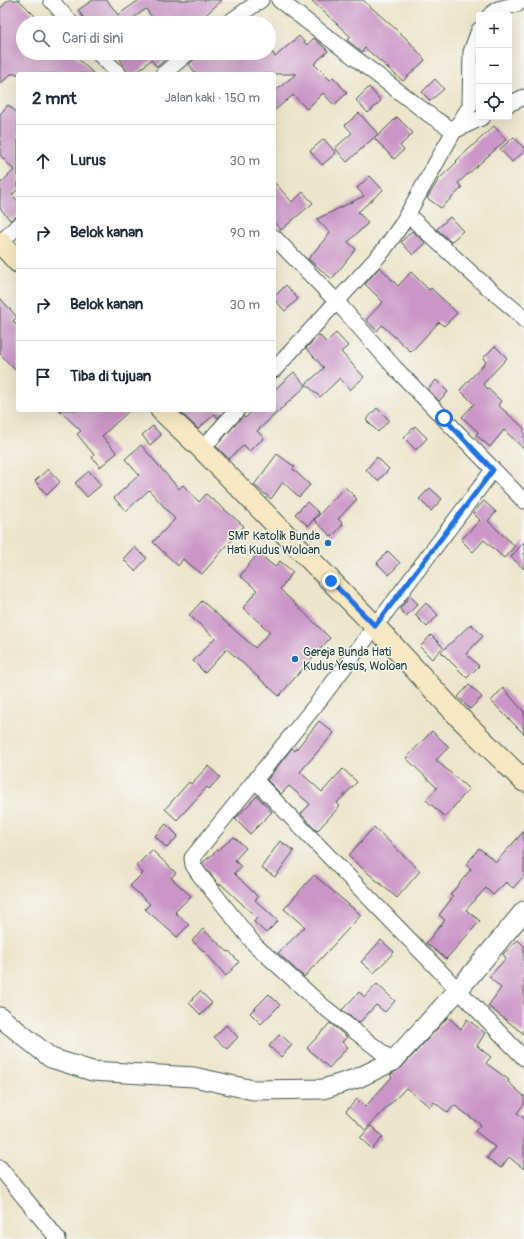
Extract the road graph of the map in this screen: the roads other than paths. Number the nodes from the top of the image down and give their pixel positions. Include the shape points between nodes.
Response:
1 (51, 0) edge
2 (261, 0) edge
3 (279, 0) edge
4 (518, 4) dead end
5 (494, 12) edge
6 (65, 16) edge
7 (238, 16) edge
8 (476, 38) edge
9 (105, 60) edge
10 (180, 60) edge
11 (117, 72) edge
12 (165, 72) edge
13 (524, 97) edge
14 (512, 103) edge
15 (477, 120) edge
16 (454, 131) junction
17 (407, 214) junction
18 (16, 227) edge
19 (276, 239) edge
20 (0, 243) edge
21 (16, 260) edge
22 (337, 302) junction
23 (524, 320) edge
24 (276, 368) edge
25 (163, 412) edge
26 (235, 412) edge
27 (202, 449) junction
28 (493, 470) junction
29 (524, 501) edge
30 (375, 626) junction
31 (255, 780) junction
32 (524, 781) edge
33 (524, 911) edge
34 (459, 989) junction
35 (0, 1016) edge
36 (524, 1058) edge
37 (393, 1061) junction
38 (0, 1168) edge
39 (58, 1239) edge

1 - 6 street
2 - 7 street
3 - 16 street
4 - 5 street
8 - 16 street via 471,52 470,106
9 - 11 street
10 - 12 street
13 - 14 street
15 - 16 street
16 - 17 street
17 - 22 street via 383,251
17 - 23 street
18 - 20 street
19 - 22 street
20 - 21 main road
22 - 24 street
22 - 28 street via 395,368
25 - 27 main road
26 - 27 street
27 - 30 main road
28 - 29 street
28 - 30 street
30 - 31 street
30 - 32 main road via 459,717
31 - 34 street
31 - 37 street via 192,858 193,865 255,945 324,1007
33 - 34 street
34 - 36 street
34 - 37 street
35 - 37 street via 51,1058 92,1071 194,1077 253,1090 323,1089 358,1078
38 - 39 street

